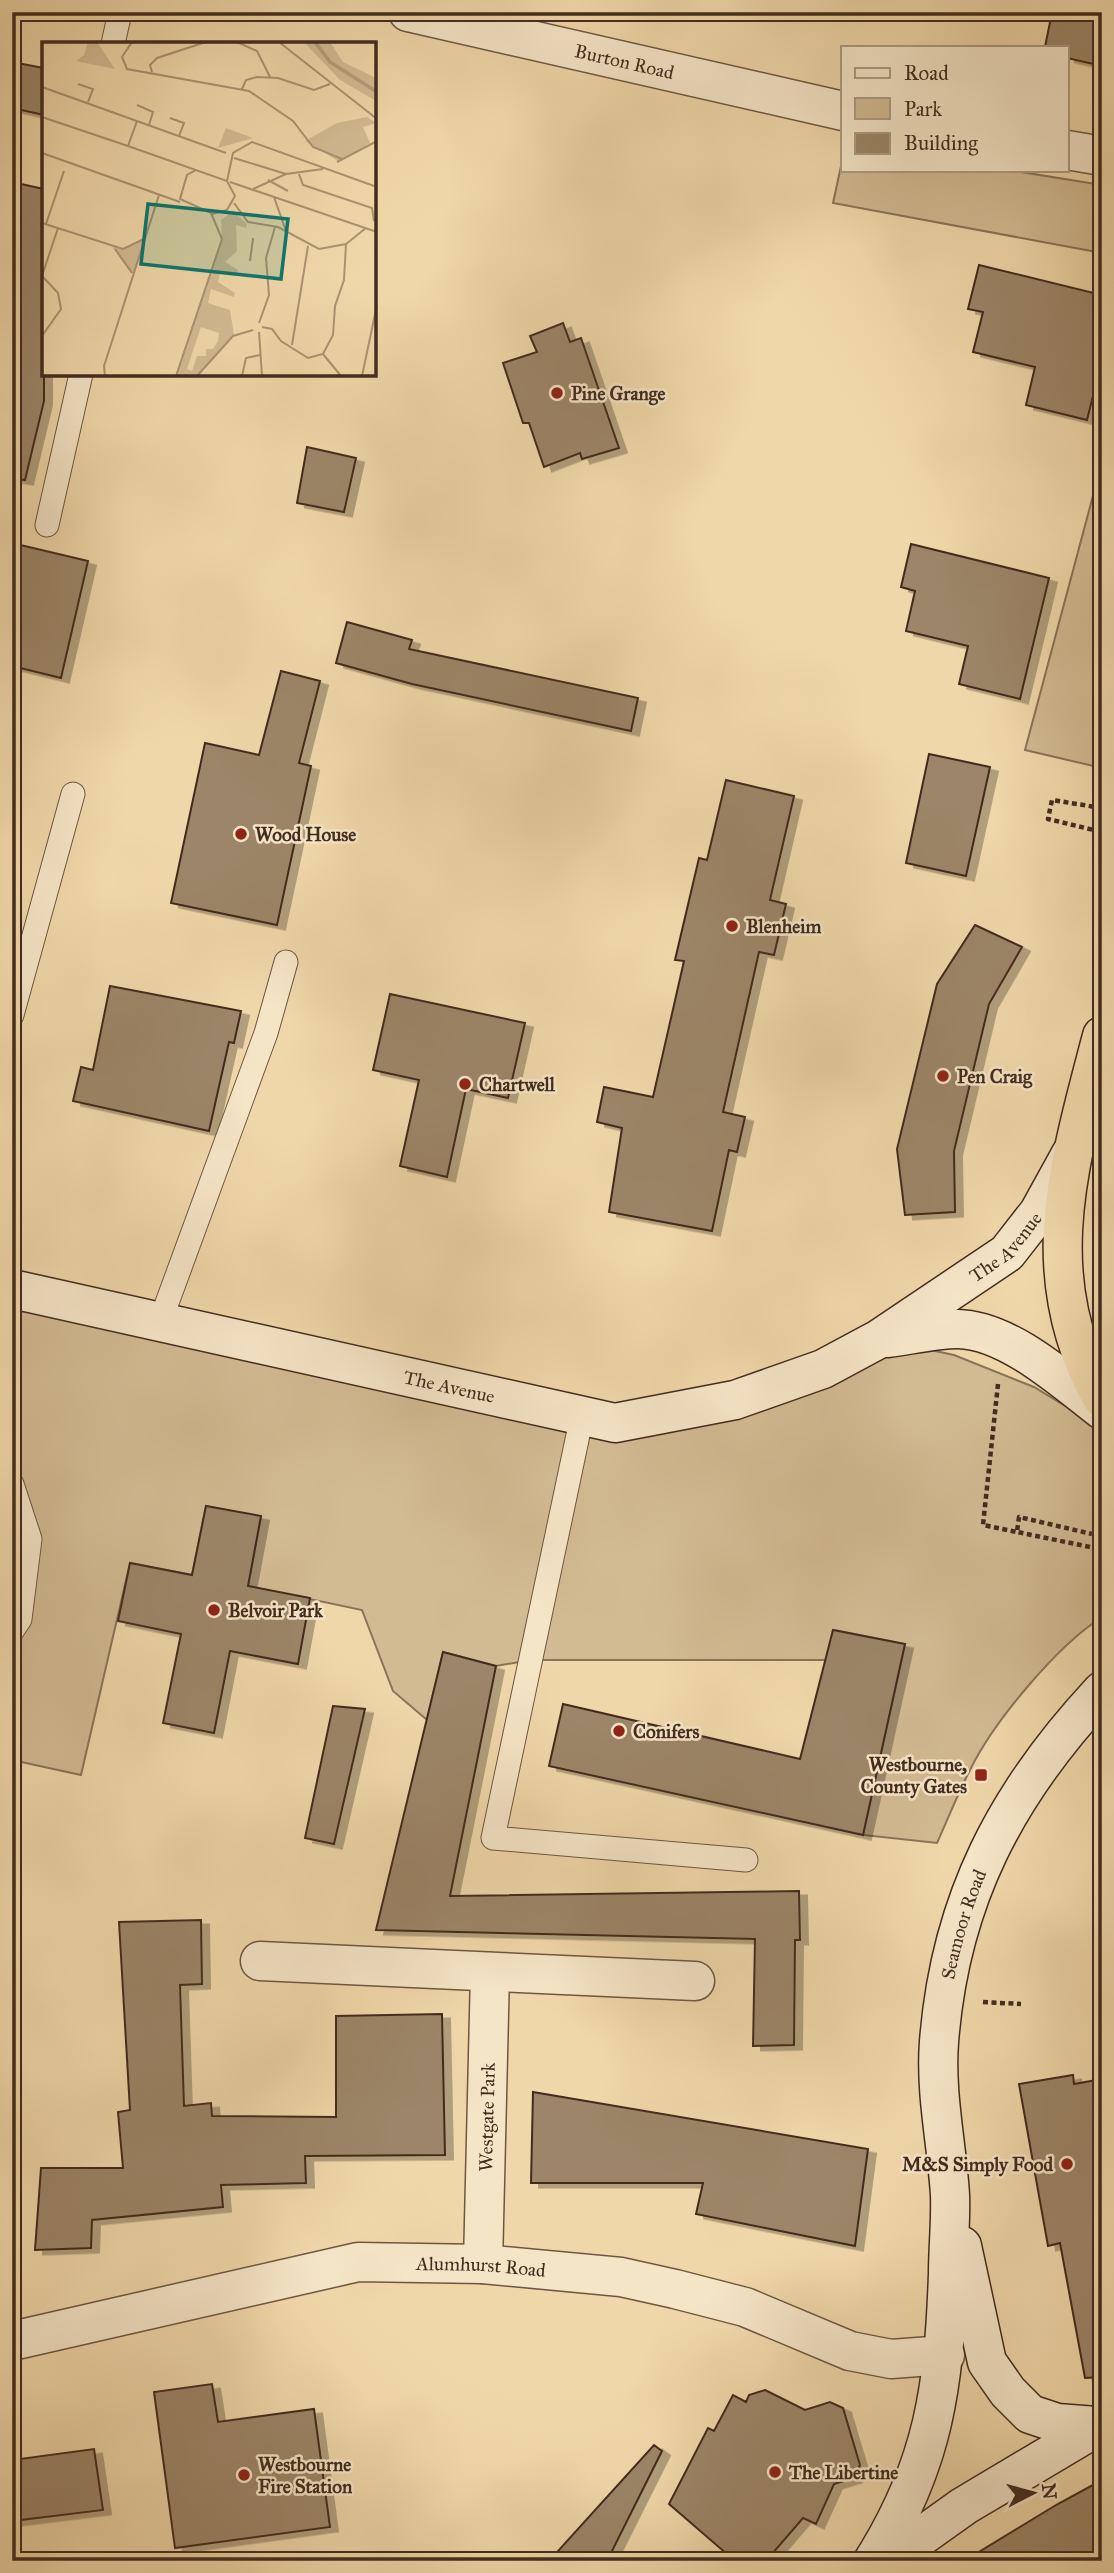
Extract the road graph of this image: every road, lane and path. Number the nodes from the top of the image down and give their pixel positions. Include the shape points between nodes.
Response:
1 (120, 12) edge
2 (408, 12) edge
3 (495, 23) edge
4 (113, 42) edge
5 (841, 110) edge
6 (1068, 150) edge
7 (1102, 156) edge
8 (81, 376) edge
9 (47, 525) dead end
10 (73, 794) dead end
11 (1102, 808) edge
12 (1102, 832) edge
13 (286, 962) dead end
14 (12, 1014) edge
15 (1101, 1040) edge
16 (1071, 1154) junction
17 (12, 1289) edge
18 (160, 1322) junction
19 (879, 1339) junction
20 (1003, 1341) junction
21 (1102, 1398) edge
22 (1102, 1410) edge
23 (582, 1416) junction
24 (12, 1484) edge
25 (1017, 1532) junction
26 (1092, 1534) dead end
27 (1090, 1547) dead end
28 (12, 1630) edge
29 (1102, 1690) edge
30 (746, 1860) dead end
31 (260, 1962) dead end
32 (490, 1972) junction
33 (695, 1981) dead end
34 (950, 2196) junction
35 (483, 2264) junction
36 (12, 2341) edge
37 (945, 2355) junction
38 (1099, 2425) edge
39 (873, 2561) edge
40 (887, 2561) edge

1 - 4 lane
2 - 3 street, Burton Road
3 - 5 street, Burton Road
6 - 7 street
8 - 9 lane
10 - 14 lane
11 - 12 path via 1052,800 1048,819
13 - 18 lane via 266,1033
15 - 16 highway
16 - 19 street, The Avenue via 1040,1212 1007,1253
16 - 21 highway via 1060,1253 1065,1301
17 - 18 street, The Avenue
18 - 23 street, The Avenue
19 - 20 street, The Avenue via 957,1329
19 - 23 street, The Avenue via 823,1369 735,1401 614,1423
20 - 22 street, The Avenue
20 - 25 path via 983,1525
23 - 30 lane via 493,1838
24 - 28 lane via 30,1539 20,1619
25 - 26 path via 1019,1517
25 - 27 path
29 - 34 street, Seamoor Road via 1064,1731 1006,1815 960,1919 946,1981 939,2045
31 - 32 street
32 - 33 street
32 - 35 street, Westgate Park
34 - 37 street, Seamoor Road
34 - 38 street, Seamoor Road via 987,2362 1030,2414 1057,2423
35 - 36 street, Alumhurst Road via 358,2262
35 - 37 street, Alumhurst Road via 621,2277 675,2289 745,2307 850,2351 891,2358
37 - 39 street, Seamoor Road via 937,2411 921,2462 898,2521
38 - 40 street, Seamoor Road via 964,2505

